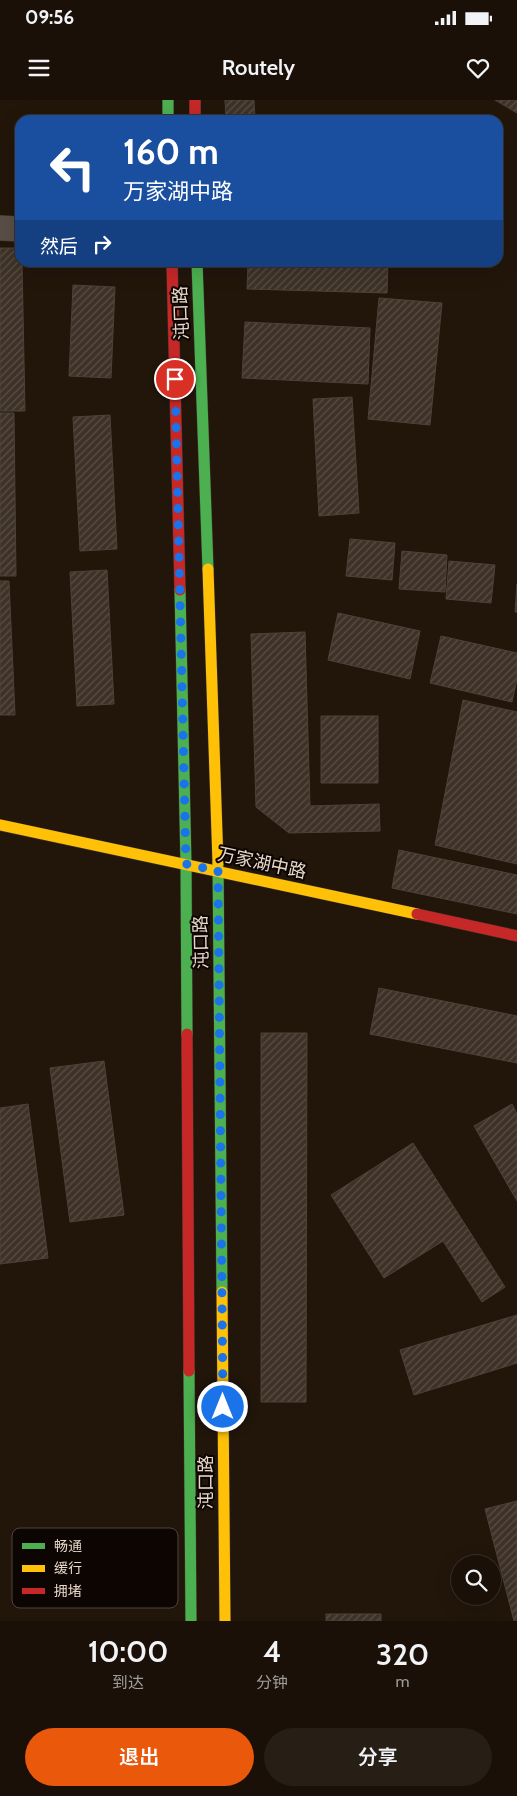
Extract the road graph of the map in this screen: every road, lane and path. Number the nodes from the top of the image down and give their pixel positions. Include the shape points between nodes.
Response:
1 (168, 100) edge
2 (195, 100) edge
3 (168, 115) edge
4 (195, 115) edge
5 (0, 228) edge
6 (15, 229) edge
7 (172, 267) edge
8 (197, 267) edge
9 (0, 826) edge
10 (186, 864) junction
11 (218, 871) junction
12 (517, 936) edge
13 (191, 1621) edge
14 (224, 1621) edge

1 - 3 main road
2 - 4 main road
5 - 6 street
7 - 10 main road, 沌口路
8 - 11 main road, 沌口路
9 - 10 main road, 万家湖中路
10 - 11 main road, 万家湖中路
10 - 13 main road, 沌口路
11 - 12 main road, 万家湖中路
11 - 14 main road, 沌口路

